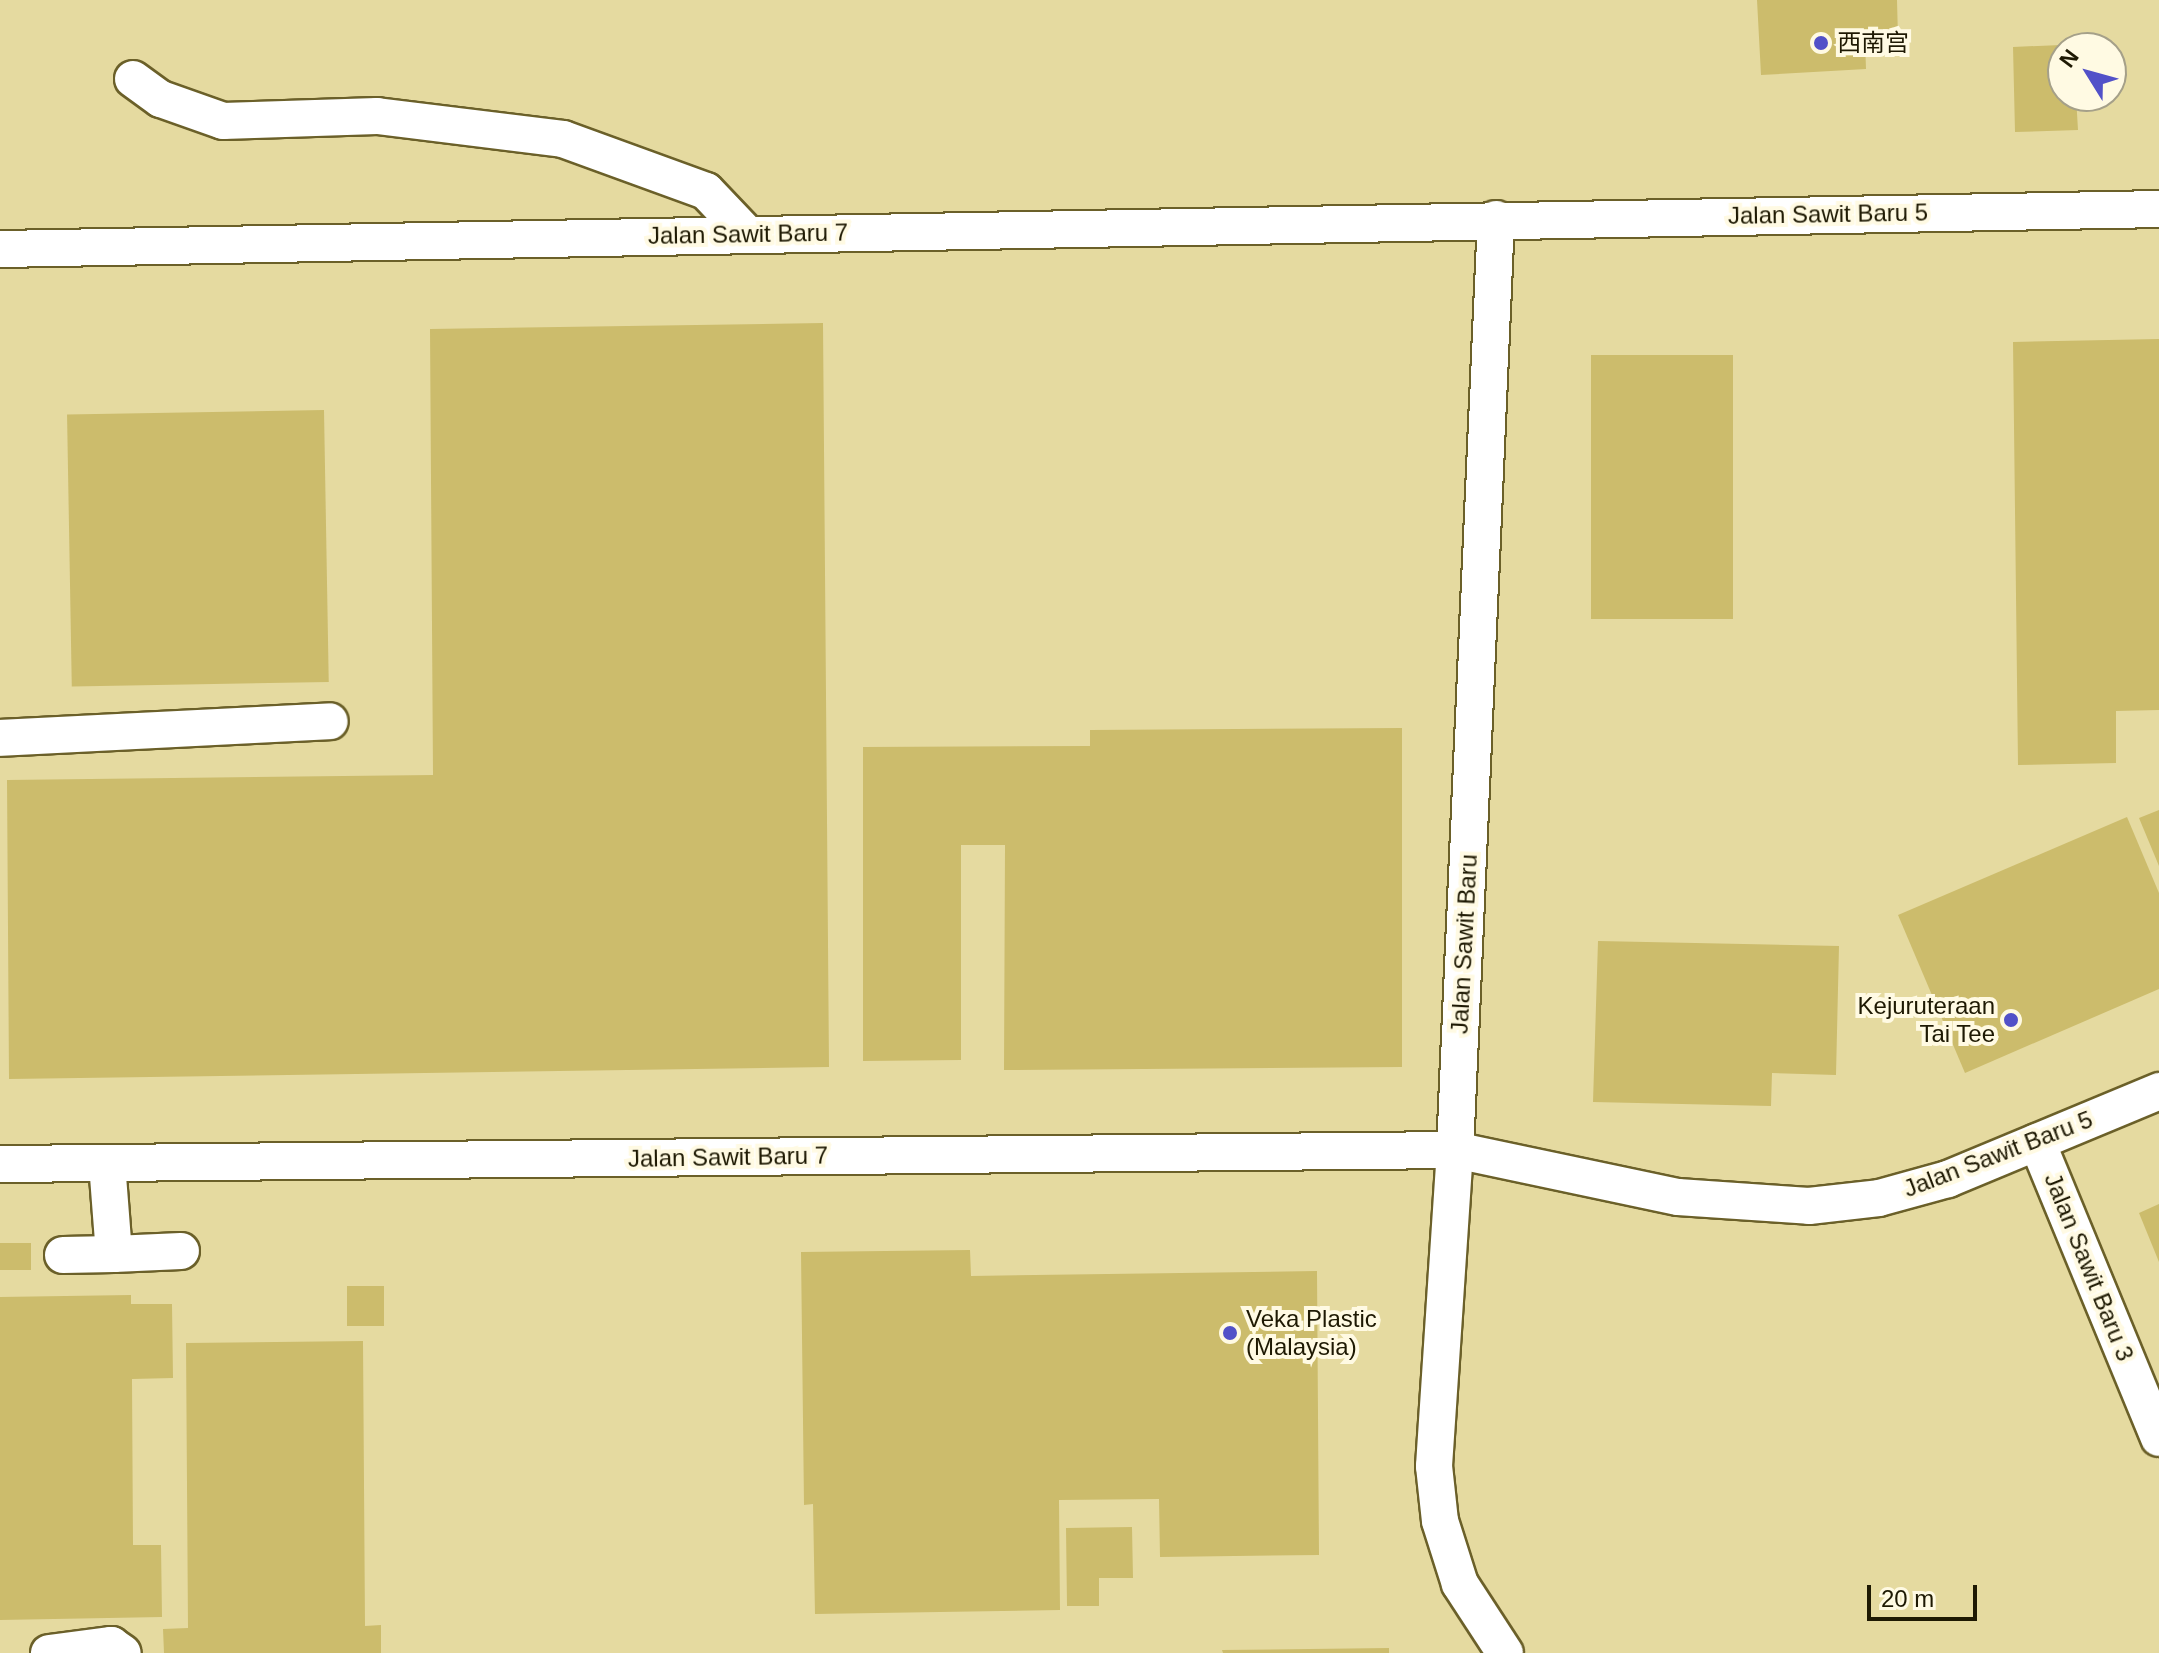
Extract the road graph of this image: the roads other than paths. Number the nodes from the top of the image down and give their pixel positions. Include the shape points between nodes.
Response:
1 (133, 79) dead end
2 (2159, 209) edge
3 (1496, 219) junction
4 (747, 234) junction
5 (0, 249) edge
6 (330, 721) dead end
7 (0, 738) edge
8 (2159, 1091) edge
9 (2037, 1142) junction
10 (1455, 1150) junction
11 (107, 1163) junction
12 (0, 1164) edge
13 (181, 1251) dead end
14 (114, 1254) junction
15 (63, 1255) dead end
16 (2144, 1360) edge
17 (2159, 1438) edge
18 (49, 1653) edge
19 (123, 1653) edge
20 (1505, 1653) edge

1 - 4 street via 161,99 223,121 377,116 563,139 706,191
2 - 3 street, Jalan Sawit Baru 5
3 - 4 street, Jalan Sawit Baru 7
3 - 10 street, Jalan Sawit Baru
4 - 5 street, Jalan Sawit Baru 7
6 - 7 street
8 - 9 street, Jalan Sawit Baru 5
9 - 10 street, Jalan Sawit Baru 5 via 1948,1179 1879,1198 1809,1206 1678,1197
9 - 16 street, Jalan Sawit Baru 3
10 - 11 street, Jalan Sawit Baru 7
10 - 20 street, Jalan Sawit Baru via 1434,1466 1440,1521 1460,1584
11 - 12 street, Jalan Sawit Baru 7
11 - 14 street
13 - 14 street
14 - 15 street
16 - 17 street, Jalan Sawit Baru 3
18 - 19 street via 111,1645

